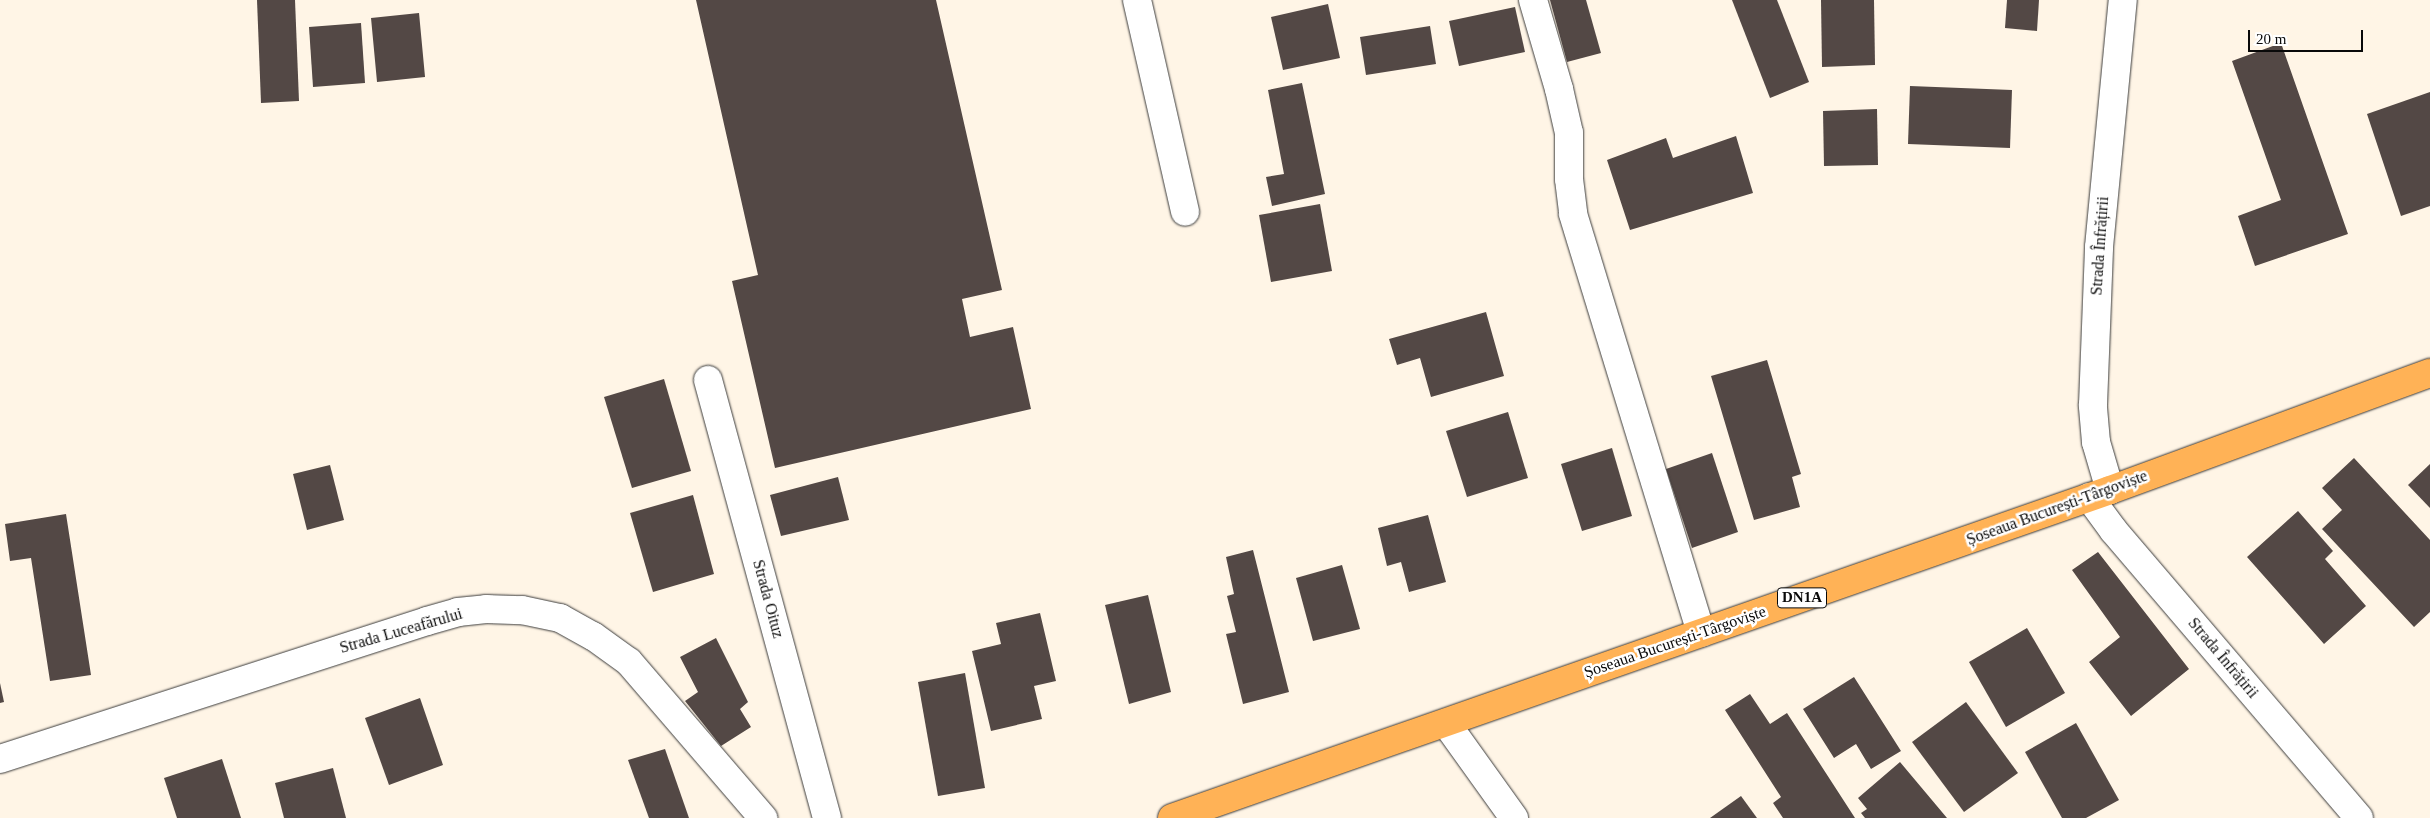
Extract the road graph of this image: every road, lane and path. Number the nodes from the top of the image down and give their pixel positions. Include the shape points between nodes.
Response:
1 (1137, 0) edge
2 (1533, 0) edge
3 (2123, 0) edge
4 (1185, 212) dead end
5 (2430, 373) edge
6 (708, 380) dead end
7 (2100, 493) junction
8 (1702, 633) junction
9 (1446, 723) junction
10 (0, 759) edge
11 (763, 818) edge
12 (828, 818) edge
13 (1172, 818) edge
14 (1514, 818) edge
15 (2359, 818) edge

1 - 4 street
2 - 8 street via 1560,89 1569,133 1568,180 1573,214
3 - 7 street, Strada Înfrățirii via 2099,247 2093,405
5 - 7 main road, Șoseaua București-Târgoviște / DN1A
6 - 12 street, Strada Oituz
7 - 8 main road, Șoseaua București-Târgoviște / DN1A
7 - 15 street, Strada Înfrățirii via 2121,539
8 - 9 main road, Șoseaua București-Târgoviște / DN1A
9 - 13 main road, Șoseaua București-Târgoviște / DN1A
9 - 14 street
10 - 11 street, Strada Luceafărului via 411,625 458,612 522,610 560,618 593,636 629,662

